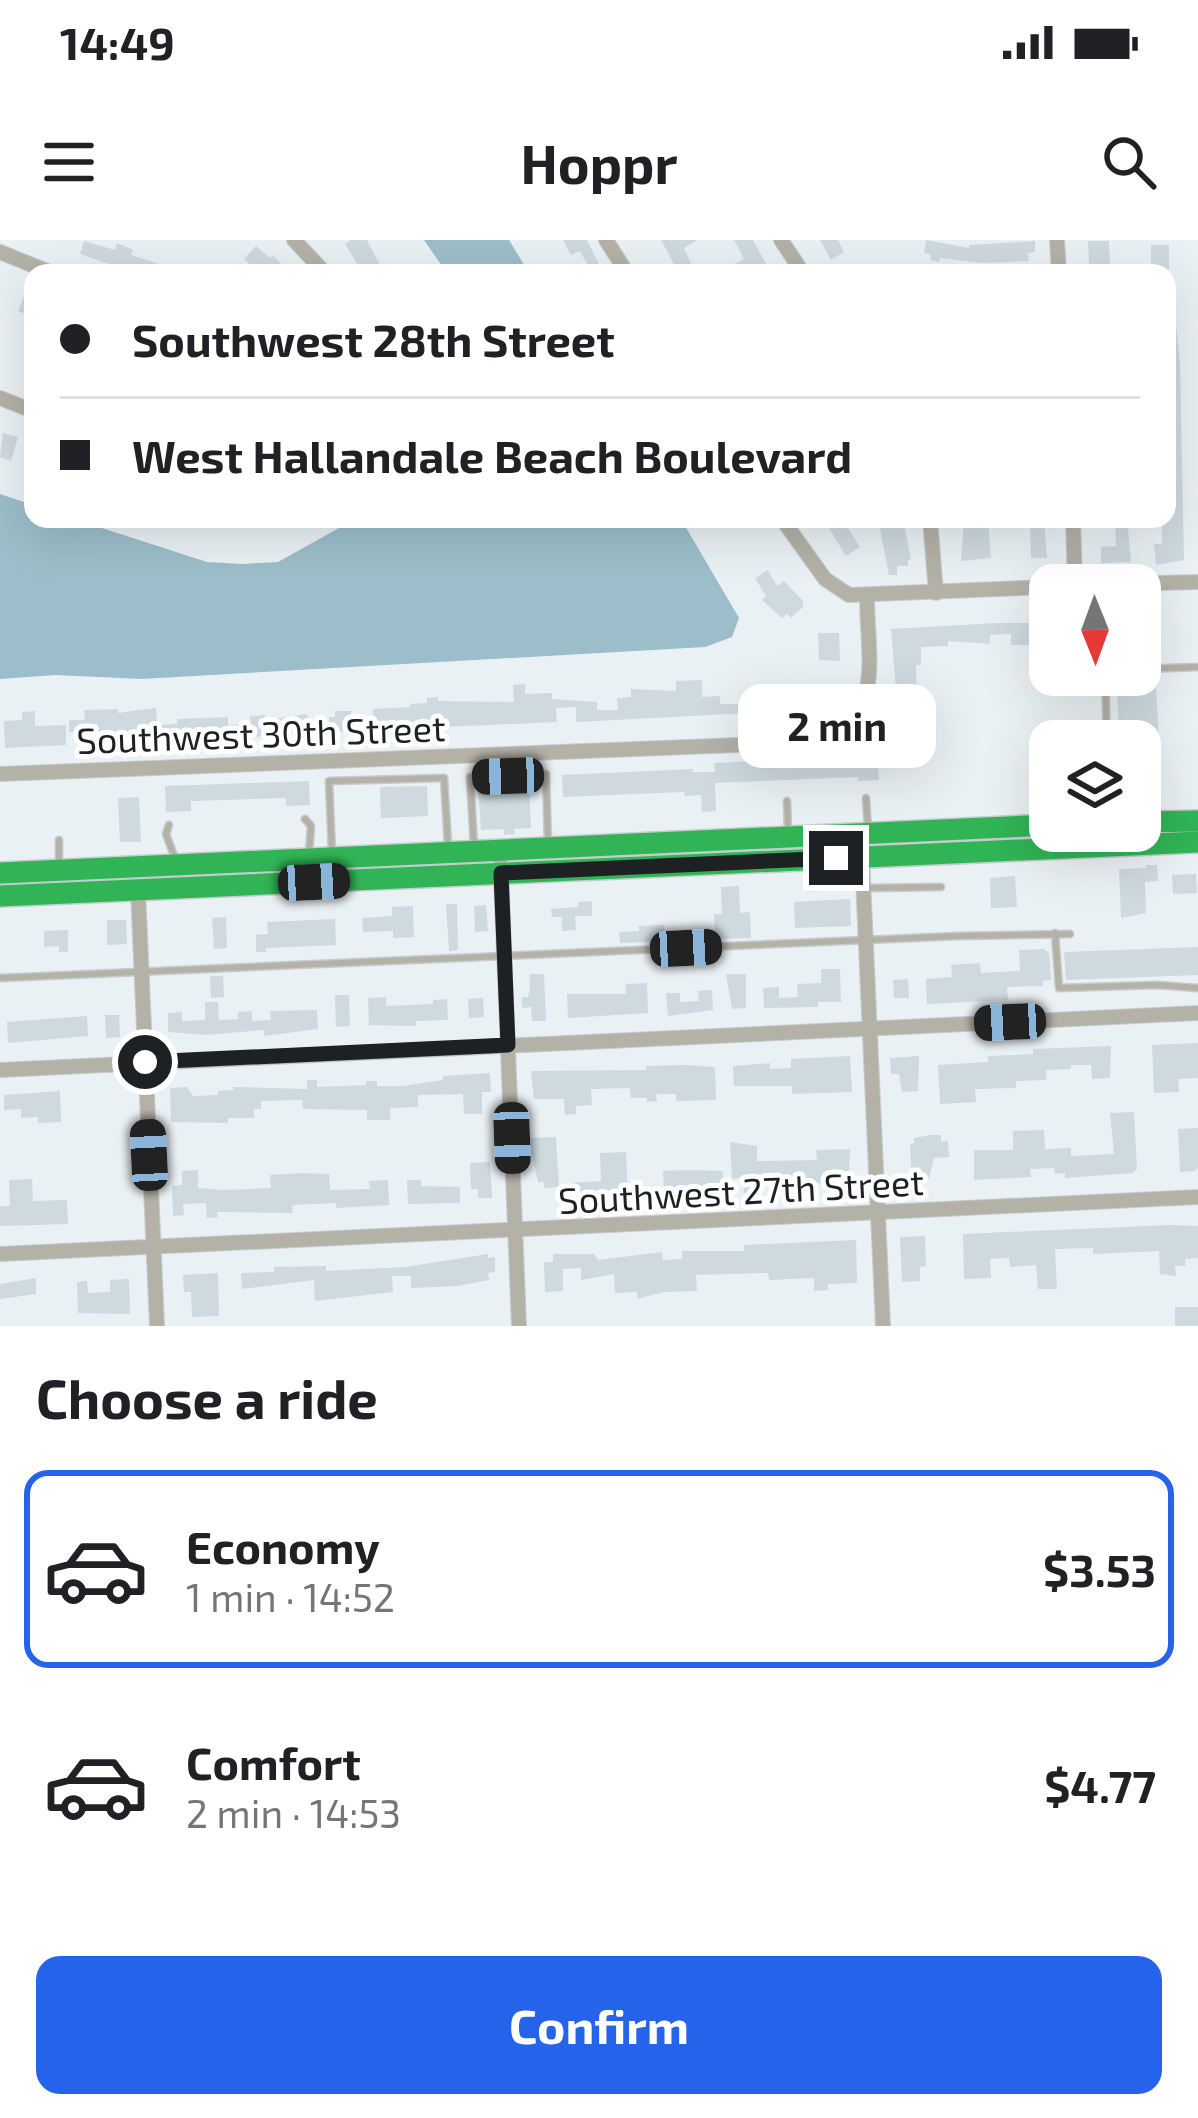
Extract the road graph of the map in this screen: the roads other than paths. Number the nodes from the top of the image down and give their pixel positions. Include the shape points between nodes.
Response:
1 (294, 240) edge
2 (0, 252) edge
3 (30, 264) edge
4 (317, 264) edge
5 (788, 528) edge
6 (931, 528) edge
7 (1074, 528) edge
8 (1076, 564) edge
9 (1198, 582) edge
10 (1161, 583) edge
11 (1029, 587) edge
12 (936, 592) junction
13 (867, 596) junction
14 (1198, 667) edge
15 (1161, 668) edge
16 (0, 774) edge
17 (866, 798) dead end
18 (787, 801) dead end
19 (304, 819) dead end
20 (1198, 820) edge
21 (1161, 822) edge
22 (169, 825) dead end
23 (1029, 826) edge
24 (788, 838) junction
25 (59, 840) dead end
26 (863, 842) junction
27 (1198, 842) edge
28 (548, 848) junction
29 (474, 851) junction
30 (449, 852) junction
31 (333, 858) junction
32 (309, 859) junction
33 (809, 860) junction
34 (501, 861) junction
35 (744, 862) junction
36 (178, 865) junction
37 (59, 870) junction
38 (0, 873) edge
39 (863, 886) junction
40 (941, 887) dead end
41 (138, 890) junction
42 (10, 896) edge
43 (1055, 933) junction
44 (1070, 934) dead end
45 (866, 940) junction
46 (504, 955) junction
47 (141, 970) junction
48 (0, 978) edge
49 (1198, 988) edge
50 (1198, 1013) edge
51 (870, 1029) junction
52 (508, 1045) junction
53 (145, 1062) junction
54 (0, 1070) edge
55 (1198, 1197) edge
56 (878, 1213) junction
57 (516, 1231) junction
58 (154, 1248) junction
59 (0, 1254) edge
60 (157, 1326) edge
61 (519, 1326) edge
62 (884, 1326) edge

1 - 4 street
2 - 3 street
5 - 13 street via 825,579
6 - 12 street
7 - 8 street
9 - 10 street
11 - 12 street
12 - 13 street
13 - 16 street, Southwest 30th Street via 861,713 813,742
14 - 15 lane
17 - 26 lane
18 - 24 lane
19 - 32 lane via 311,826
20 - 21 main road
22 - 36 lane
23 - 26 main road via 972,839
24 - 26 main road
24 - 28 main road
25 - 37 lane
26 - 27 main road
26 - 33 main road
26 - 35 main road via 762,852
26 - 39 street
28 - 29 lane via 546,774 470,777
28 - 34 main road
29 - 30 main road
29 - 34 main road
30 - 31 main road
30 - 31 lane via 444,778 329,781
31 - 32 main road
32 - 36 main road
33 - 35 main road
33 - 39 lane via 812,887
34 - 35 main road
34 - 41 main road
34 - 46 street
36 - 37 main road
36 - 41 main road
36 - 42 main road
37 - 38 main road
39 - 40 lane
39 - 45 street
41 - 42 main road
41 - 47 street
43 - 44 lane
43 - 45 lane
43 - 49 lane via 1059,988
45 - 46 lane
45 - 51 street
46 - 47 lane
46 - 52 street
47 - 48 lane
47 - 53 street
50 - 51 street
51 - 52 street
51 - 56 street
52 - 53 street
52 - 57 street
53 - 54 street
53 - 58 street
55 - 56 street, Southwest 27th Street
56 - 57 street, Southwest 27th Street
56 - 62 street
57 - 58 street, Southwest 27th Street
57 - 61 street
58 - 59 street, Southwest 27th Street
58 - 60 street

